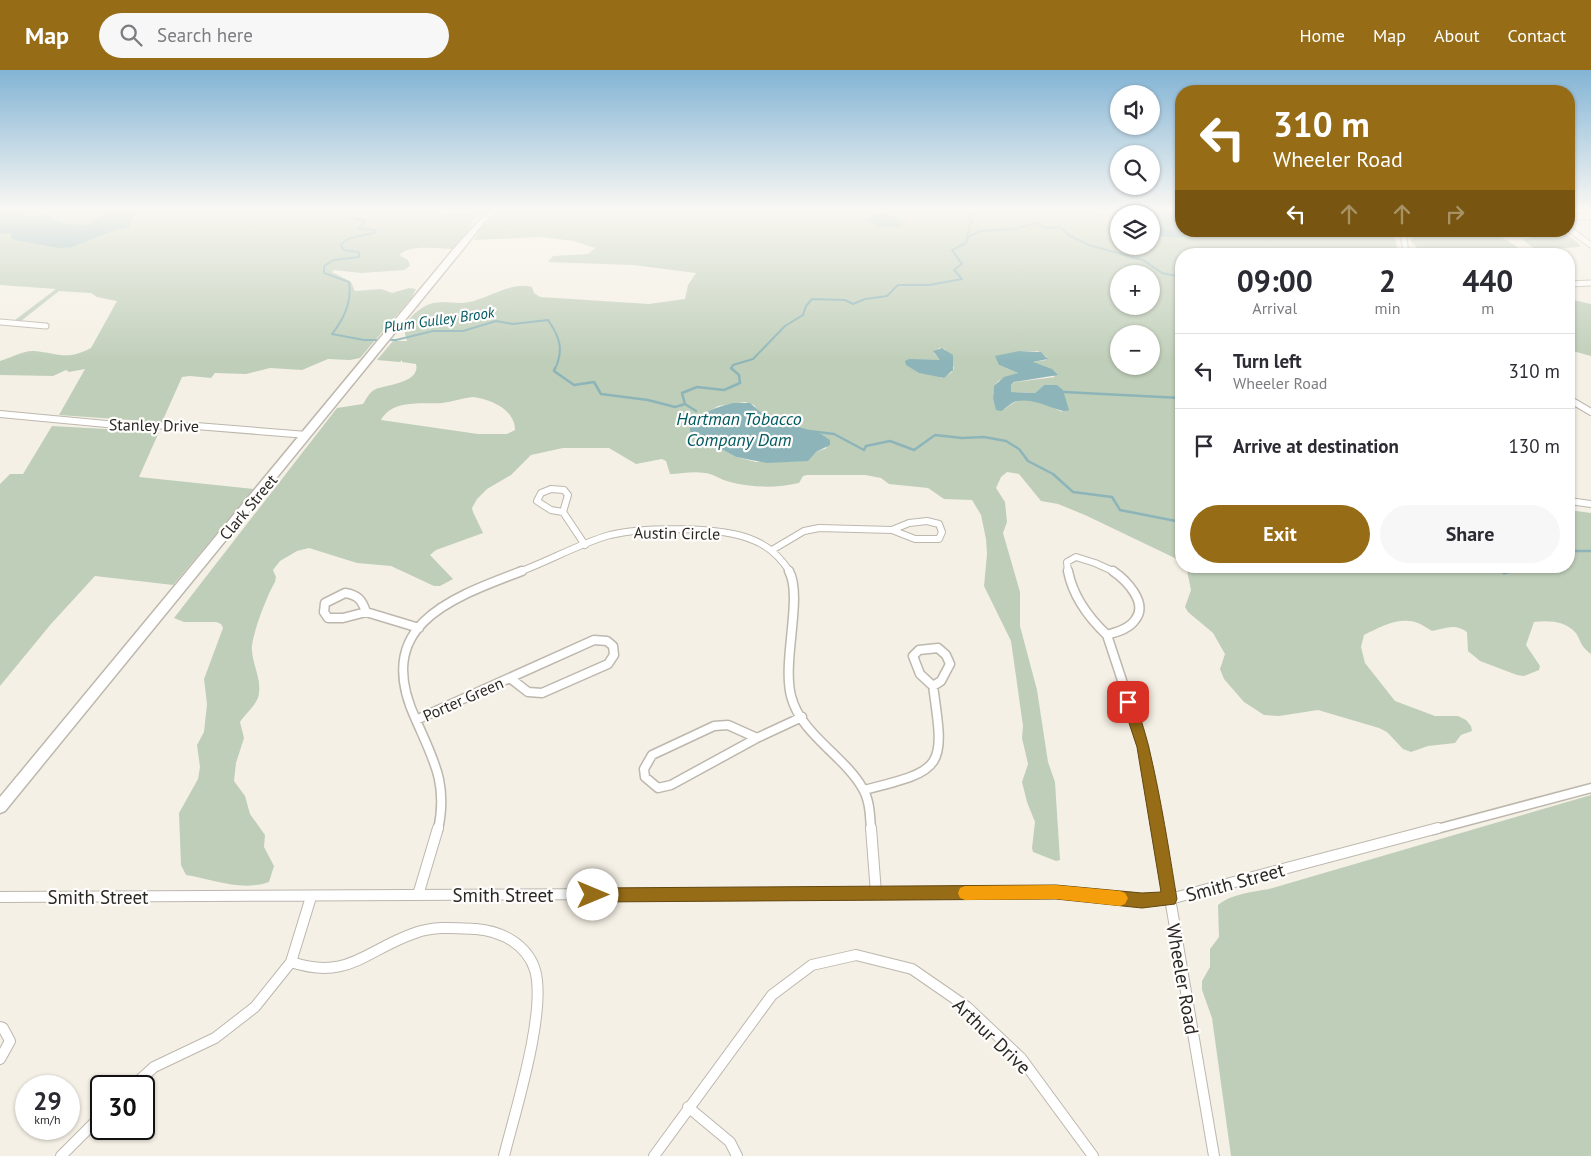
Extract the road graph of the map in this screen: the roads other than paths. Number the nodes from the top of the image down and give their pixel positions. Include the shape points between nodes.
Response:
1 (451, 260) edge
2 (1591, 283) edge
3 (1575, 284) edge
4 (0, 322) edge
5 (46, 326) dead end
6 (1575, 404) edge
7 (1575, 405) edge
8 (1591, 412) edge
9 (0, 414) edge
10 (1591, 417) edge
11 (307, 435) junction
12 (1575, 502) edge
13 (1591, 504) edge
14 (563, 512) junction
15 (892, 530) junction
16 (585, 545) junction
17 (772, 550) junction
18 (366, 612) junction
19 (419, 628) junction
20 (1107, 635) junction
21 (510, 678) junction
22 (933, 686) junction
23 (802, 717) junction
24 (416, 720) junction
25 (757, 738) junction
26 (1591, 788) edge
27 (864, 790) junction
28 (0, 807) edge
29 (876, 893) junction
30 (418, 895) junction
31 (0, 897) edge
32 (312, 897) junction
33 (1170, 899) junction
34 (290, 962) junction
35 (0, 1028) edge
36 (0, 1059) edge
37 (146, 1075) edge
38 (688, 1107) junction
39 (90, 1127) edge
40 (61, 1156) edge
41 (504, 1156) edge
42 (654, 1156) edge
43 (737, 1156) edge
44 (1093, 1156) edge
45 (1214, 1156) edge

1 - 11 main road, Clark Street
2 - 3 street
4 - 5 street
6 - 8 street
7 - 10 street
9 - 11 street, Stanley Drive via 117,425 196,426
11 - 28 main road, Clark Street
12 - 13 street
14 - 14 street via 568,495 564,490 547,489 539,495 537,501 542,506
14 - 16 street
15 - 15 street via 931,542 939,539 942,532 939,524 929,520 912,522
15 - 17 street via 818,528 804,531
16 - 17 street, Austin Circle via 639,531 718,532 742,536
16 - 19 street, Austin Circle via 457,598 429,615
17 - 23 street, Austin Circle via 786,566 793,581 788,666 792,699
18 - 18 street via 364,603 356,595 345,593 325,603 324,612 328,618
18 - 19 street
19 - 24 street, Austin Circle via 401,661 406,693
20 - 20 street via 1097,627 1078,599 1067,573 1067,562 1076,557 1093,560 1110,570 1126,580 1136,594 1139,610 1134,622
20 - 33 street, Wheeler Road via 1144,747
21 - 21 street, Porter Green via 594,640 607,641 613,646 614,655 608,664 542,693 528,692
21 - 24 street, Porter Green
22 - 22 street via 942,681 950,664 938,648 919,650 913,656 914,665 922,678
22 - 27 street via 939,754 933,764 921,773
23 - 25 street
23 - 27 street, Austin Circle
24 - 30 street, Austin Circle via 440,775 443,792 442,812
25 - 25 street via 671,785 658,788 647,782 643,772 652,755 714,726 728,726
26 - 33 street, Smith Street
27 - 29 street, Austin Circle
29 - 30 street, Smith Street
29 - 33 street, Smith Street via 1056,892 1142,900
30 - 32 street, Smith Street
31 - 32 street, Smith Street
32 - 34 street
33 - 45 street, Wheeler Road
34 - 37 street via 255,1007 215,1038
34 - 41 street via 307,969 340,969 404,938 432,929 495,931 518,945 536,970 539,990 530,1047
35 - 36 street via 10,1041
38 - 42 street, Arthur Drive
38 - 43 street via 730,1142
38 - 44 street, Arthur Drive via 772,995 812,966 856,955 912,969 967,1008 1021,1058
39 - 40 street

